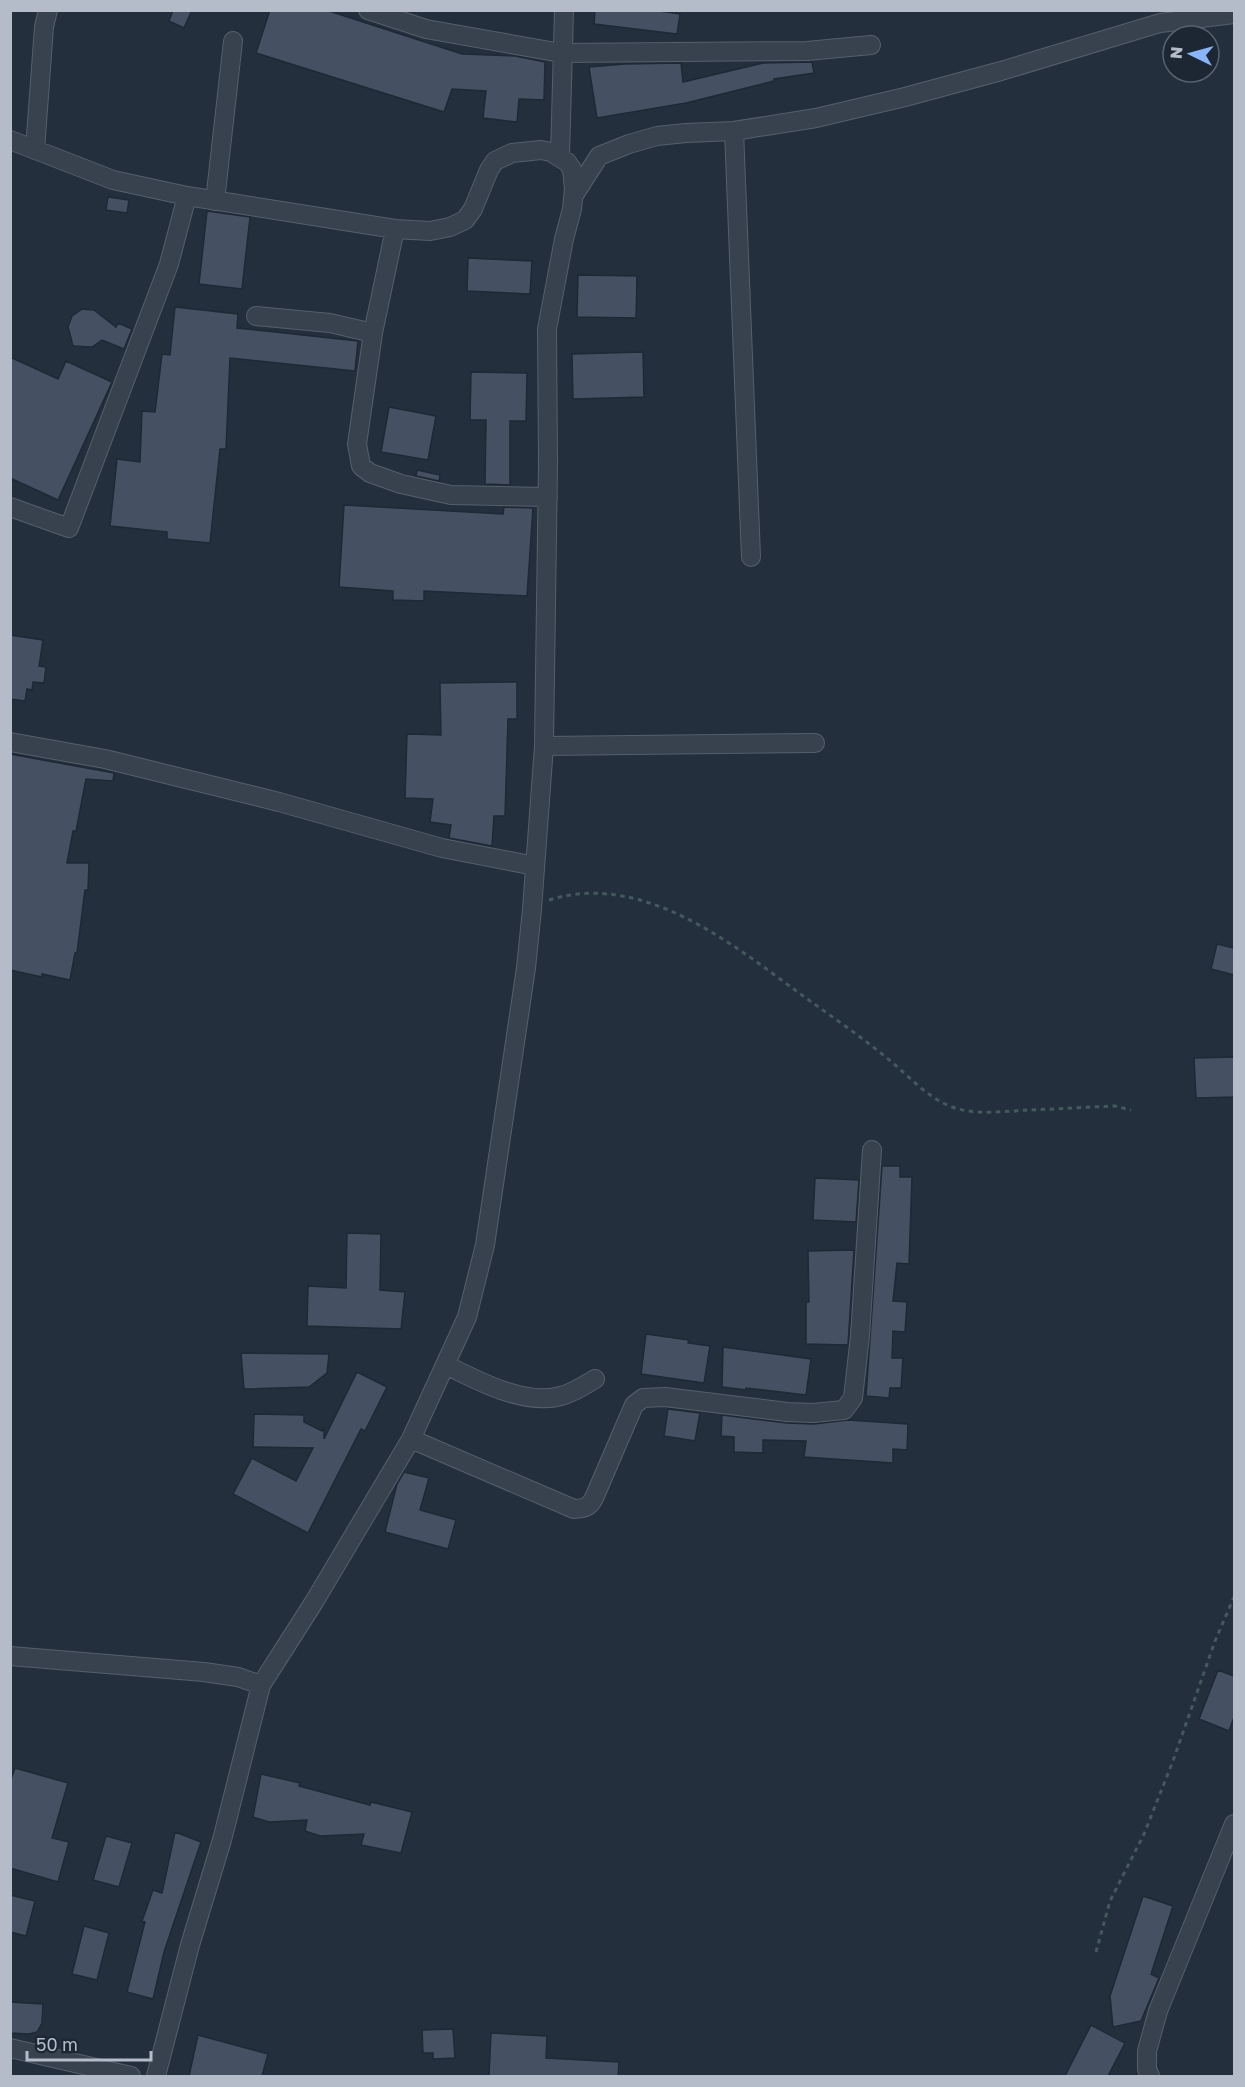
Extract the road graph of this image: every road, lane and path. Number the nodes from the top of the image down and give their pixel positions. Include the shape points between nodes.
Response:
1 (48, 10) edge
2 (368, 10) edge
3 (564, 10) edge
4 (1234, 14) edge
5 (233, 41) dead end
6 (871, 45) dead end
7 (561, 53) junction
8 (734, 131) junction
9 (10, 140) edge
10 (35, 150) junction
11 (560, 156) junction
12 (574, 195) junction
13 (187, 196) junction
14 (215, 201) junction
15 (394, 228) junction
16 (256, 316) dead end
17 (373, 333) junction
18 (548, 497) junction
19 (10, 507) edge
20 (752, 557) dead end
21 (10, 742) edge
22 (815, 743) dead end
23 (544, 746) junction
24 (535, 866) junction
25 (532, 909) junction
26 (1131, 1110) dead end
27 (872, 1150) dead end
28 (446, 1365) junction
29 (595, 1379) dead end
30 (411, 1439) junction
31 (1234, 1597) edge
32 (10, 1656) edge
33 (261, 1685) junction
34 (1234, 1824) edge
35 (1096, 1952) dead end
36 (10, 2048) edge
37 (131, 2076) edge
38 (156, 2076) edge
39 (1150, 2076) edge

1 - 10 street
2 - 7 street via 426,28
3 - 7 street
4 - 8 street via 1160,23 905,97 816,118
5 - 14 street
6 - 7 street via 807,51
7 - 11 street
8 - 12 street via 657,136 614,149 594,161
8 - 20 street
9 - 10 street
10 - 13 street via 113,180
11 - 12 street via 572,169
11 - 15 street via 540,150 521,151 495,161 470,215 459,224 430,231
12 - 18 street via 547,329
13 - 14 street
13 - 19 street via 169,264 69,528
14 - 15 street
15 - 17 street
16 - 17 street via 330,323
17 - 18 street via 357,444 361,466 401,484 451,495
18 - 23 street
21 - 24 street via 105,759 442,848
22 - 23 street
23 - 24 street
24 - 25 street
25 - 26 path via 557,897 603,893 633,898 697,924 736,946 888,1058 930,1095 951,1106 973,1112 1115,1106
25 - 28 street via 485,1245 467,1317
27 - 30 street via 860,1336 853,1398 844,1410 787,1412 665,1397 643,1398 634,1405 591,1504 573,1509
28 - 29 street via 480,1382 531,1398 562,1396
28 - 30 street
30 - 33 street
31 - 35 path via 1144,1834 1110,1901
32 - 33 street via 204,1672
33 - 38 street
34 - 39 street via 1158,2012 1147,2051
36 - 37 street

